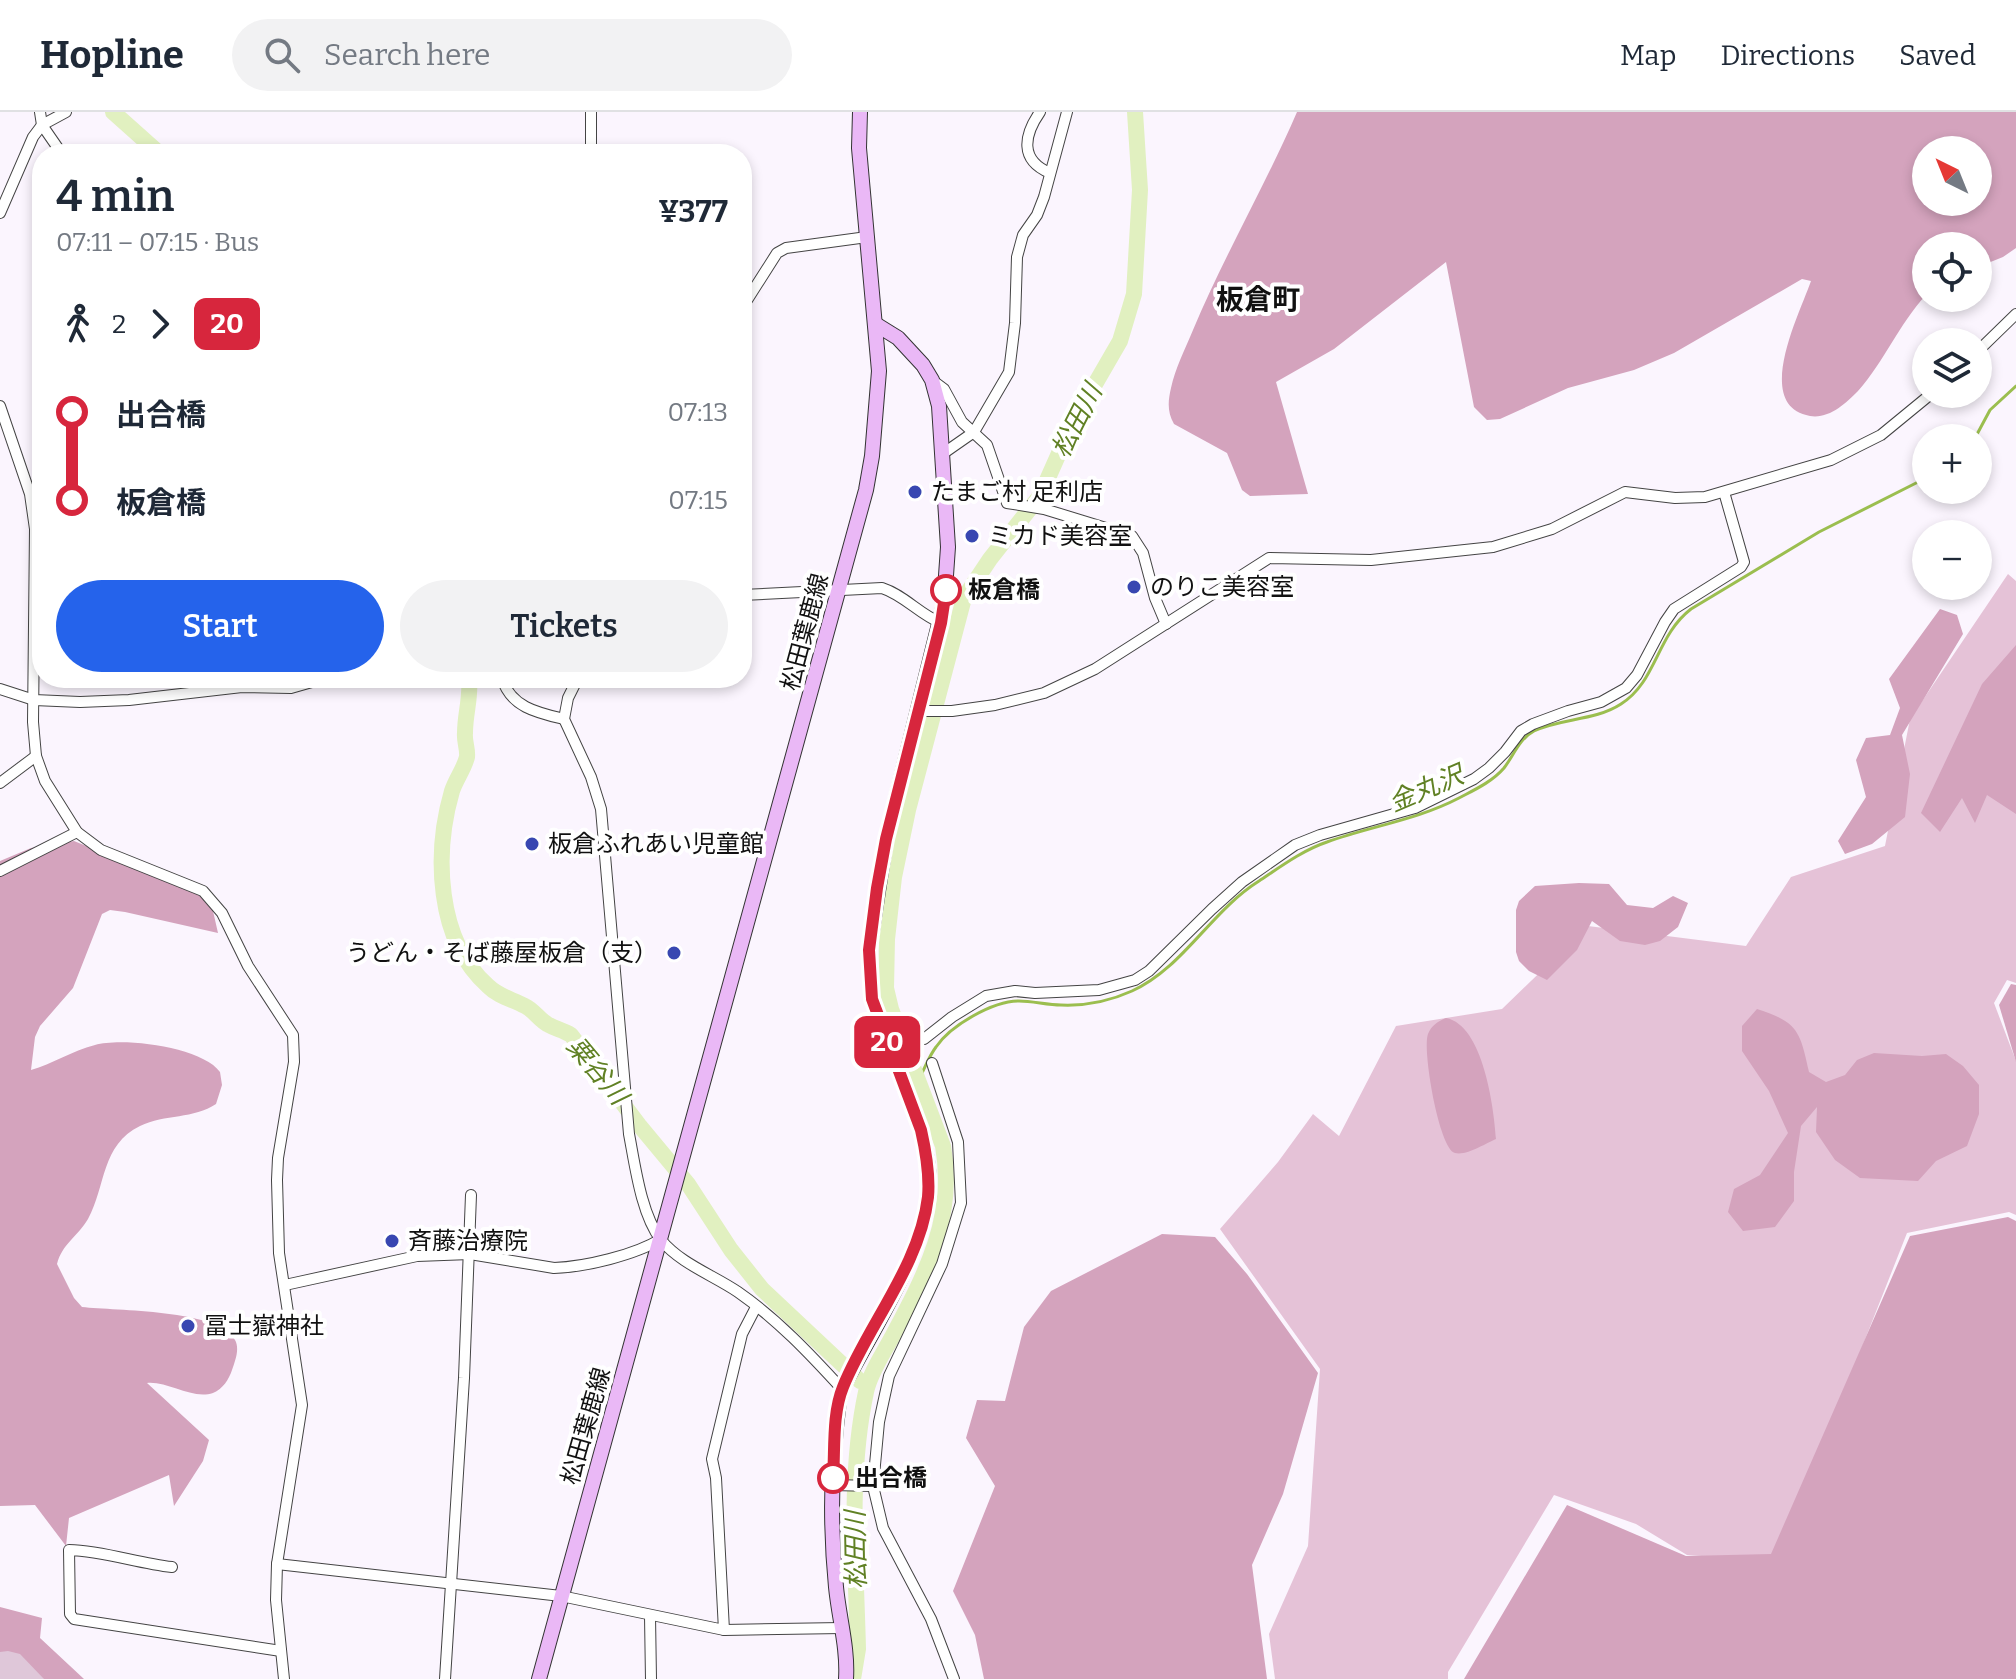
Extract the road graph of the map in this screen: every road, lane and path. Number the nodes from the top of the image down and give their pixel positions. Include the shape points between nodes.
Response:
1 (40, 112) edge
2 (66, 112) edge
3 (591, 112) edge
4 (860, 112) edge
5 (1040, 112) edge
6 (1067, 112) edge
7 (42, 125) junction
8 (55, 144) edge
9 (591, 144) edge
10 (1050, 173) junction
11 (0, 213) edge
12 (867, 237) junction
13 (752, 292) edge
14 (2016, 314) edge
15 (877, 325) junction
16 (1992, 337) edge
17 (932, 380) junction
18 (1915, 408) edge
19 (1, 413) edge
20 (974, 432) junction
21 (941, 455) junction
22 (1724, 492) junction
23 (32, 508) edge
24 (840, 589) junction
25 (752, 594) edge
26 (941, 623) junction
27 (1166, 624) junction
28 (34, 688) edge
29 (233, 688) edge
30 (506, 688) edge
31 (573, 688) edge
32 (0, 689) edge
33 (34, 700) junction
34 (919, 711) junction
35 (564, 719) junction
36 (36, 756) junction
37 (0, 783) edge
38 (77, 832) junction
39 (0, 871) edge
40 (924, 1039) dead end
41 (932, 1063) dead end
42 (471, 1195) dead end
43 (661, 1239) junction
44 (470, 1254) junction
45 (285, 1285) junction
46 (756, 1307) junction
47 (843, 1387) junction
48 (836, 1485) junction
49 (870, 1486) junction
50 (277, 1564) junction
51 (172, 1567) dead end
52 (450, 1582) junction
53 (561, 1596) junction
54 (650, 1616) junction
55 (842, 1628) junction
56 (724, 1630) junction
57 (281, 1651) junction
58 (284, 1679) edge
59 (445, 1679) edge
60 (539, 1679) edge
61 (651, 1679) edge
62 (846, 1679) edge
63 (954, 1679) edge

1 - 7 street
2 - 7 street
3 - 9 street
4 - 12 main road, 松田葉鹿線
5 - 10 street via 1026,146
6 - 10 street
7 - 8 street
7 - 11 street
10 - 20 street via 1017,257 1009,372
12 - 13 street via 786,248 777,253
12 - 15 main road, 松田葉鹿線
14 - 16 street
15 - 17 main road via 898,338
15 - 24 main road, 松田葉鹿線 via 872,456
17 - 20 street
17 - 21 main road
18 - 22 street via 1856,448 1807,469
19 - 23 street
20 - 21 street
20 - 27 street via 990,451 1007,503 1132,536 1143,553
21 - 26 main road via 948,547
22 - 27 street via 1675,498 1625,492 1552,529 1493,547 1371,560 1269,558
22 - 40 street via 1744,562 1674,609 1626,688 1601,702 1533,724 1474,779 1415,808 1295,845 1242,882 1164,959 1135,980 1099,990 986,996
24 - 25 street
24 - 26 street via 897,593 919,613
24 - 43 main road, 松田葉鹿線
26 - 34 main road
27 - 34 street via 1095,669 1044,693 965,710
28 - 33 street
29 - 33 street via 129,700
30 - 35 street via 518,704
31 - 35 street
32 - 33 street
33 - 36 street
34 - 47 main road via 877,884 869,968 878,1021 921,1130 928,1199 903,1271
35 - 43 street via 601,809 628,1121 637,1178
36 - 37 street
36 - 38 street
38 - 39 street
38 - 45 street via 101,850 203,891 222,913 248,966 293,1035 277,1180
41 - 49 street via 958,1142 961,1203 942,1264 883,1395
42 - 44 street
43 - 44 street via 568,1267
43 - 46 street
43 - 53 main road, 松田葉鹿線
44 - 45 street via 417,1256
44 - 52 street
45 - 50 street via 302,1405
46 - 47 street
46 - 56 street via 742,1334 712,1459
47 - 48 main road via 836,1425
48 - 49 street
48 - 55 main road via 836,1585
49 - 63 street via 883,1528 931,1619
50 - 52 street
50 - 57 street
51 - 57 street via 69,1550 70,1614 74,1619
52 - 53 street
52 - 59 street
53 - 54 street
53 - 60 main road, 松田葉鹿線
54 - 56 street
54 - 61 street
55 - 56 street
55 - 62 main road
57 - 58 street

